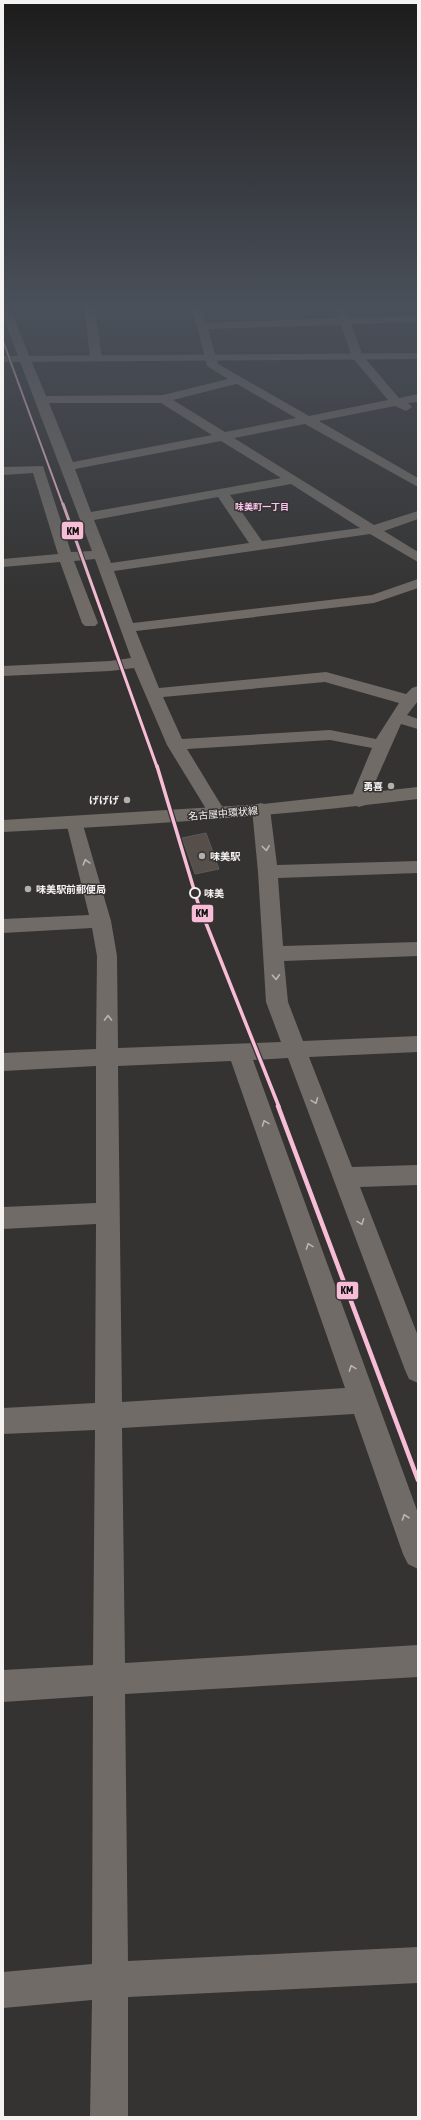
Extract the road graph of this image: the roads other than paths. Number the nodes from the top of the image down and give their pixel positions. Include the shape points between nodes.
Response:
1 (41, 402) edge
2 (168, 402) edge
3 (274, 402) edge
4 (396, 402) joint
5 (418, 414) edge
6 (306, 420) junction
7 (223, 436) junction
8 (68, 467) junction
9 (3, 471) edge
10 (293, 480) junction
11 (418, 483) edge
12 (222, 493) junction
13 (418, 515) edge
14 (87, 517) junction
15 (372, 530) junction
16 (258, 546) junction
17 (101, 554) junction
18 (66, 558) junction
19 (418, 558) edge
20 (3, 563) edge
21 (106, 568) junction
22 (418, 583) edge
23 (90, 623) dead end
24 (127, 628) junction
25 (140, 662) junction
26 (3, 671) edge
27 (153, 692) junction
28 (413, 695) edge
29 (398, 718) junction
30 (418, 724) edge
31 (176, 745) junction
32 (382, 746) junction
33 (418, 793) edge
34 (359, 801) junction
35 (261, 809) junction
36 (217, 814) junction
37 (75, 822) junction
38 (3, 826) edge
39 (418, 867) edge
40 (268, 872) junction
41 (101, 921) junction
42 (3, 926) edge
43 (418, 949) edge
44 (275, 954) junction
45 (418, 1044) edge
46 (295, 1048) junction
47 (239, 1051) junction
48 (108, 1057) junction
49 (3, 1062) edge
50 (418, 1174) edge
51 (344, 1177) junction
52 (109, 1213) junction
53 (3, 1218) edge
54 (415, 1355) edge
55 (364, 1400) junction
56 (109, 1416) junction
57 (3, 1420) edge
58 (418, 1554) edge
59 (418, 1661) edge
60 (109, 1680) junction
61 (3, 1686) edge
62 (418, 1965) edge
63 (110, 1980) junction
64 (3, 1990) edge
65 (109, 2117) edge

1 - 8 street
2 - 7 street
3 - 6 street
4 - 5 street
4 - 6 street
6 - 7 street
6 - 11 street
7 - 8 street
7 - 10 street
8 - 14 street
9 - 18 street via 38,469
10 - 12 street
10 - 15 street
12 - 14 street
12 - 16 street
13 - 15 street
14 - 17 street
15 - 16 street
15 - 19 street
16 - 21 street
17 - 18 street
17 - 21 street
18 - 20 street
18 - 23 street
21 - 24 street
22 - 24 street via 374,599
24 - 25 street
25 - 26 street via 110,666
25 - 27 street
27 - 28 street via 326,677
27 - 31 street
28 - 29 street
29 - 30 street
29 - 32 street
31 - 32 street via 330,735
31 - 36 street
32 - 34 street
33 - 34 main road, 名古屋中環状線
34 - 35 main road, 名古屋中環状線
35 - 36 main road, 名古屋中環状線
35 -> 40 street
36 - 37 main road, 名古屋中環状線
37 - 38 main road, 名古屋中環状線
41 -> 37 street
39 - 40 street
40 - 44 street
41 - 42 street
48 -> 41 street via 107,956
43 - 44 street
44 -> 46 street via 278,1002
45 - 46 street
46 - 47 street
46 -> 51 street
47 - 48 street
55 -> 47 street
48 - 49 street
48 - 52 street
50 - 51 street
51 -> 54 street
52 - 53 street
52 - 56 street
55 - 56 street
58 -> 55 street
56 - 57 street
56 - 60 street
59 - 60 street
60 - 61 street
60 - 63 street
62 - 63 street
63 - 64 street
63 - 65 street

